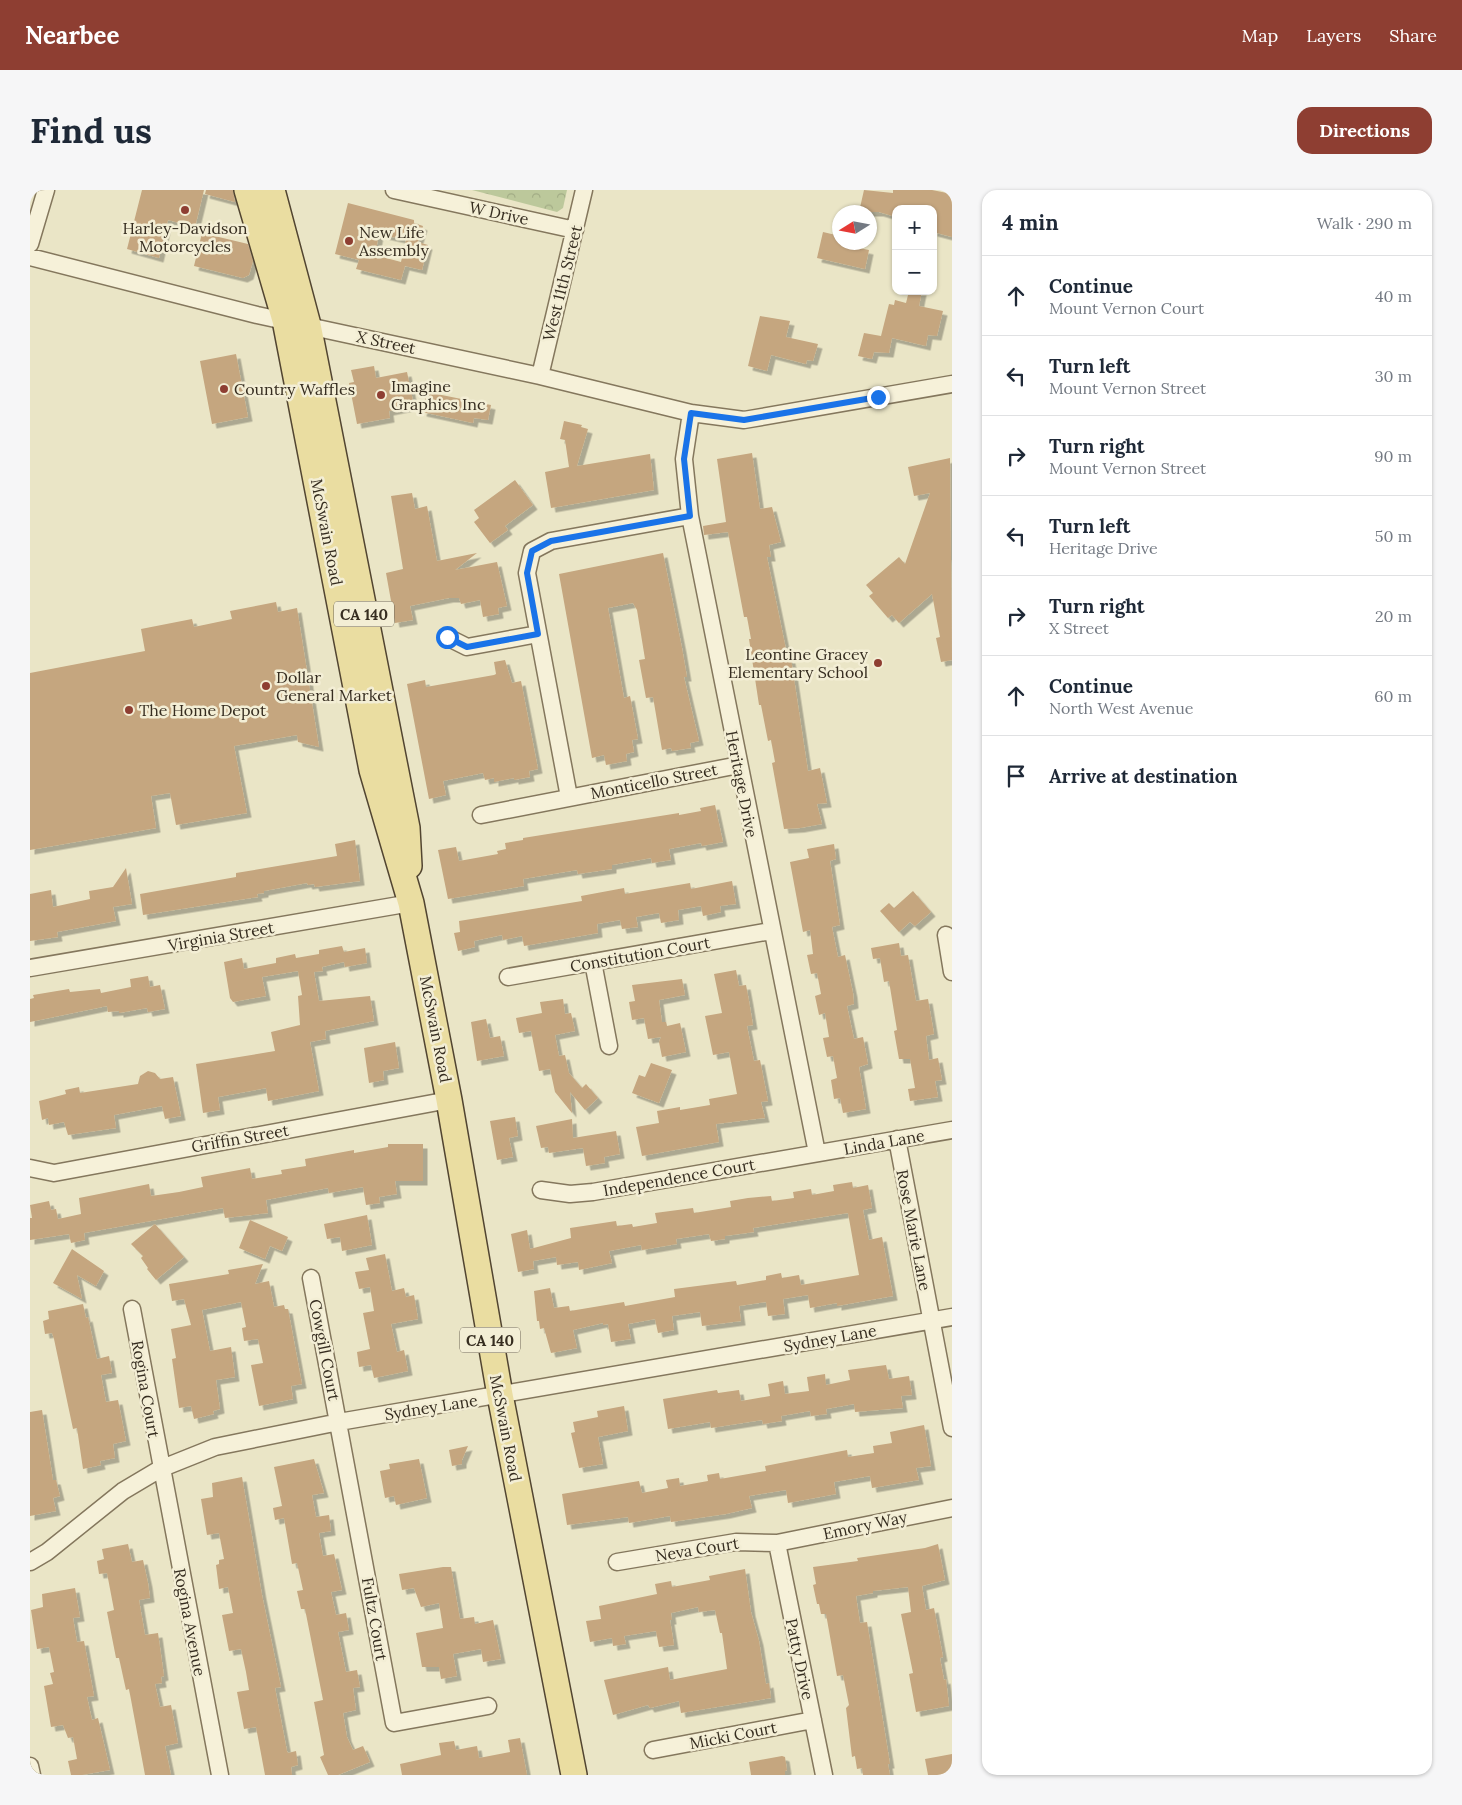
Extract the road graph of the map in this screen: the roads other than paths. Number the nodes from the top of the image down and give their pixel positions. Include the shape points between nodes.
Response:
1 (46, 190) edge
2 (247, 190) edge
3 (272, 190) edge
4 (394, 190) edge
5 (584, 190) edge
6 (575, 230) junction
7 (30, 244) edge
8 (30, 257) edge
9 (296, 323) junction
10 (540, 376) junction
11 (952, 384) edge
12 (691, 413) junction
13 (690, 516) junction
14 (538, 634) junction
15 (447, 637) dead end
16 (738, 765) junction
17 (568, 797) junction
18 (481, 815) dead end
19 (411, 903) junction
20 (771, 932) junction
21 (946, 936) dead end
22 (593, 962) junction
23 (30, 968) edge
24 (952, 972) edge
25 (508, 977) dead end
26 (609, 1046) dead end
27 (449, 1100) junction
28 (952, 1130) edge
29 (897, 1139) junction
30 (817, 1153) junction
31 (30, 1168) edge
32 (541, 1190) dead end
33 (311, 1278) dead end
34 (132, 1310) dead end
35 (952, 1317) edge
36 (932, 1321) junction
37 (500, 1396) junction
38 (338, 1422) junction
39 (952, 1428) edge
40 (160, 1469) junction
41 (952, 1508) edge
42 (777, 1543) junction
43 (30, 1562) edge
44 (617, 1562) dead end
45 (488, 1706) dead end
46 (813, 1720) junction
47 (653, 1750) dead end
48 (30, 1766) edge
49 (32, 1775) edge
50 (220, 1775) edge
51 (574, 1775) edge
52 (824, 1775) edge

1 - 7 street
2 - 9 main road, McSwain Road / CA 140
3 - 9 main road, McSwain Road / CA 140
4 - 6 street, W Drive
5 - 6 street, West 11th Street
6 - 10 street, West 11th Street
8 - 9 street, X Street via 143,288
9 - 10 street, X Street
9 - 19 main road, McSwain Road / CA 140 via 372,770
10 - 12 street, X Street
11 - 12 street, X Street via 744,420
12 - 13 street, Heritage Drive via 684,459
13 - 14 street via 551,541 532,551 527,573
13 - 16 street, Heritage Drive
14 - 15 street via 467,647
14 - 17 street
16 - 17 street, Monticello Street
16 - 20 street, Heritage Drive
17 - 18 street, Monticello Street
19 - 23 street, Virginia Street
19 - 27 main road, McSwain Road / CA 140
20 - 22 street, Constitution Court
20 - 30 street, Heritage Drive
21 - 24 street
22 - 25 street, Constitution Court
22 - 26 street
27 - 31 street, Griffin Street via 54,1173
27 - 37 main road, McSwain Road / CA 140
28 - 29 street, Linda Lane
29 - 30 street, Linda Lane
29 - 36 street, Rose Marie Lane
30 - 32 street, Independence Court via 593,1192 570,1194
33 - 38 street, Cowgill Court
34 - 40 street, Rogina Court
35 - 36 street, Sydney Lane
36 - 37 street, Sydney Lane
36 - 39 street, Rose Marie Lane
37 - 38 street, Sydney Lane
37 - 51 main road, McSwain Road / CA 140
38 - 40 street, Sydney Lane via 215,1447
38 - 45 street, Fultz Court via 394,1723
40 - 43 street, Sydney Lane via 123,1491
40 - 50 street, Rogina Avenue
41 - 42 street, Emory Way
42 - 44 street, Neva Court via 736,1542
42 - 46 street, Patty Drive
46 - 47 street, Micki Court
46 - 52 street, Patty Drive
48 - 49 street

